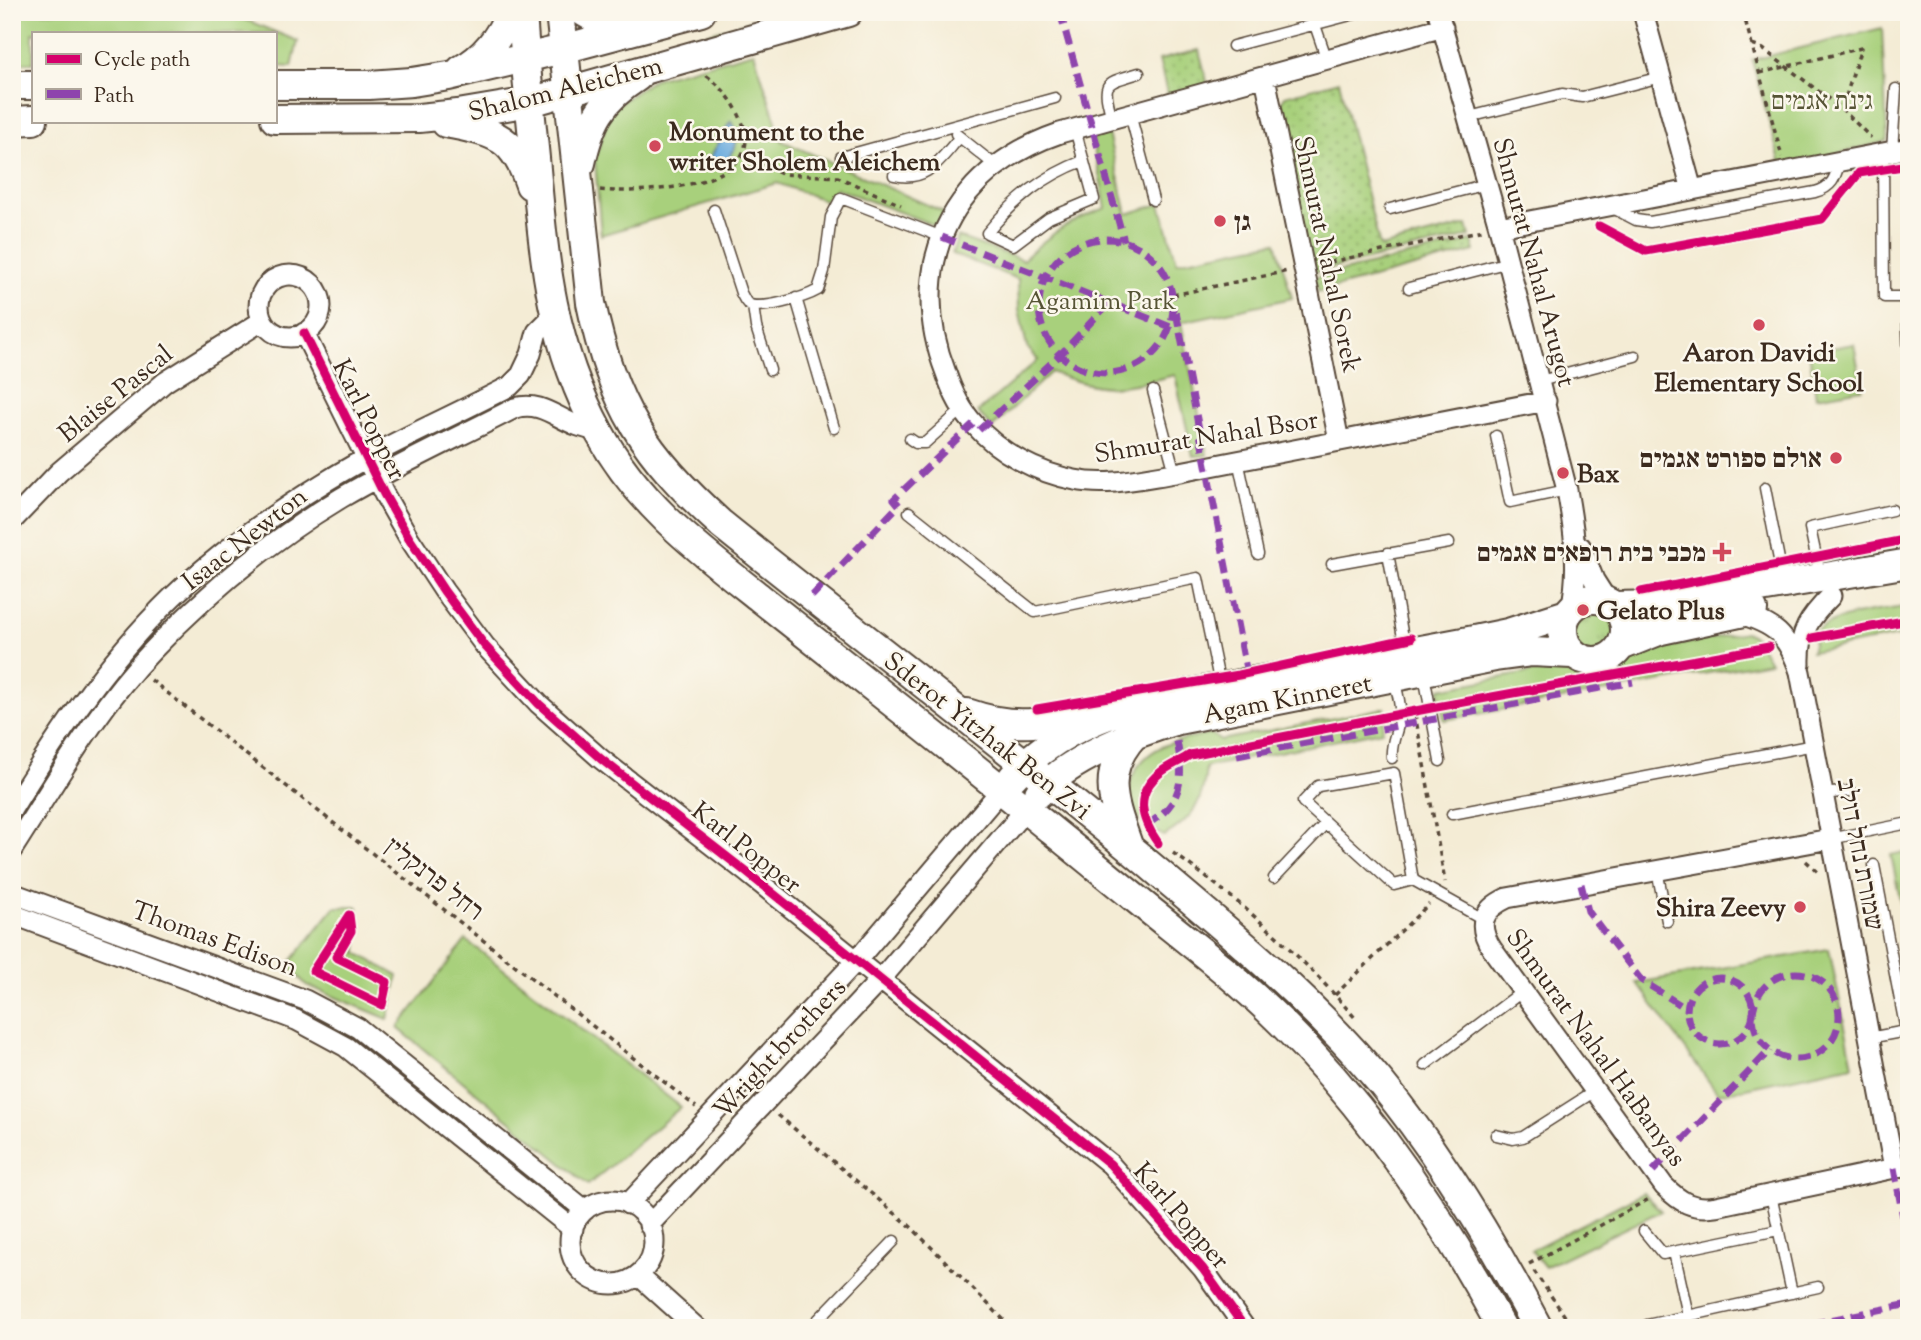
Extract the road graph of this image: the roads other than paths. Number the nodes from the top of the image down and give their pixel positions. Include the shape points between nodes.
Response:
1 (510, 12) edge
2 (522, 12) edge
3 (560, 12) edge
4 (584, 12) edge
5 (701, 12) edge
6 (848, 12) edge
7 (1362, 12) edge
8 (1643, 12) edge
9 (1441, 20) edge
10 (1315, 25) junction
11 (642, 29) junction
12 (1233, 46) dead end
13 (563, 49) junction
14 (525, 58) junction
15 (1327, 60) junction
16 (650, 68) junction
17 (1139, 73) dead end
18 (449, 76) junction
19 (1265, 77) junction
20 (1661, 77) junction
21 (12, 85) edge
22 (32, 85) edge
23 (276, 85) edge
24 (1896, 89) dead end
25 (567, 90) junction
26 (1055, 98) dead end
27 (530, 102) junction
28 (1121, 116) junction
29 (419, 117) junction
30 (1469, 117) junction
31 (276, 119) edge
32 (32, 120) edge
33 (12, 121) edge
34 (947, 127) junction
35 (1074, 129) junction
36 (960, 137) junction
37 (1892, 152) edge
38 (841, 157) dead end
39 (1083, 161) junction
40 (1840, 162) junction
41 (996, 166) junction
42 (894, 175) dead end
43 (578, 183) junction
44 (1488, 183) junction
45 (1692, 190) junction
46 (1153, 200) dead end
47 (1609, 206) junction
48 (1390, 209) dead end
49 (714, 210) dead end
50 (540, 214) junction
51 (1500, 227) junction
52 (942, 237) junction
53 (1509, 262) junction
54 (1409, 288) dead end
55 (1908, 297) edge
56 (796, 298) junction
57 (754, 306) junction
58 (554, 315) junction
59 (262, 321) junction
60 (304, 333) junction
61 (1635, 356) dead end
62 (1909, 366) edge
63 (770, 370) dead end
64 (1540, 381) junction
65 (1153, 391) dead end
66 (1545, 401) junction
67 (963, 409) junction
68 (834, 428) dead end
69 (598, 432) junction
70 (1496, 436) dead end
71 (910, 439) dead end
72 (1339, 441) junction
73 (367, 459) junction
74 (1238, 460) junction
75 (1175, 472) junction
76 (377, 479) junction
77 (1765, 488) dead end
78 (1567, 490) junction
79 (1892, 510) dead end
80 (909, 512) dead end
81 (12, 521) edge
82 (1574, 526) junction
83 (1448, 543) dead end
84 (1258, 554) dead end
85 (1388, 554) junction
86 (1909, 563) edge
87 (1332, 564) dead end
88 (1909, 582) edge
89 (1784, 585) junction
90 (1826, 587) junction
91 (1611, 604) junction
92 (1569, 612) junction
93 (1736, 612) junction
94 (1621, 646) junction
95 (1572, 654) junction
96 (1407, 668) junction
97 (1800, 672) junction
98 (1220, 688) junction
99 (1153, 701) junction
100 (955, 708) junction
101 (1134, 735) junction
102 (1814, 745) junction
103 (1392, 758) dead end
104 (1440, 761) dead end
105 (1025, 764) junction
106 (1049, 781) junction
107 (1002, 789) junction
108 (1850, 791) dead end
109 (1823, 794) junction
110 (12, 809) edge
111 (1026, 809) junction
112 (1452, 814) dead end
113 (1326, 823) junction
114 (1909, 823) edge
115 (1830, 839) junction
116 (1129, 848) junction
117 (12, 850) edge
118 (1874, 865) dead end
119 (1657, 870) junction
120 (1274, 878) dead end
121 (1413, 880) junction
122 (12, 893) edge
123 (12, 915) edge
124 (1483, 919) junction
125 (1667, 921) dead end
126 (857, 960) junction
127 (881, 979) junction
128 (1522, 991) junction
129 (1869, 1038) junction
130 (1425, 1065) dead end
131 (1595, 1091) junction
132 (1496, 1135) dead end
133 (1901, 1167) edge
134 (1771, 1195) junction
135 (628, 1204) junction
136 (585, 1210) junction
137 (649, 1225) junction
138 (573, 1228) junction
139 (1778, 1230) junction
140 (1644, 1231) dead end
141 (894, 1241) dead end
142 (1674, 1252) junction
143 (638, 1275) junction
144 (1818, 1287) dead end
145 (1792, 1293) junction
146 (1688, 1315) junction
147 (1538, 1327) edge
148 (697, 1328) edge
149 (810, 1328) edge
150 (1245, 1328) edge
151 (1502, 1328) edge
152 (1644, 1328) edge

1 - 18 main road via 495,42 480,58
2 - 14 main road, Sderot Yitzhak Ben Zvi
3 - 13 main road, Sderot Yitzhak Ben Zvi
4 - 11 main road via 612,24
5 - 11 main road, Shalom Aleichem
6 - 16 main road, Shalom Aleichem
7 - 10 lane
8 - 20 street
9 - 15 street, Shmurat Nahal Bsor
9 - 30 street, Shmurat Nahal Arugot
10 - 12 lane
10 - 15 lane
11 - 13 main road, Shalom Aleichem
13 - 14 main road, Shalom Aleichem
13 - 25 main road, Sderot Yitzhak Ben Zvi
14 - 18 main road, Shalom Aleichem
14 - 27 main road, Sderot Yitzhak Ben Zvi
15 - 19 street, Shmurat Nahal Bsor
16 - 25 main road, Shalom Aleichem
16 - 43 main road via 621,87 595,116
17 - 28 lane via 1107,86 1105,94
18 - 23 main road, Shalom Aleichem via 369,85
19 - 28 street, Shmurat Nahal Bsor
19 - 72 street, Shmurat Nahal Sorek
20 - 30 lane via 1582,97 1562,94
20 - 45 street
21 - 22 main road
24 - 37 lane
25 - 27 main road, Shalom Aleichem
25 - 43 main road, Sderot Yitzhak Ben Zvi
26 - 34 lane
27 - 29 main road, Shalom Aleichem
27 - 50 main road, Sderot Yitzhak Ben Zvi
28 - 35 street, Shmurat Nahal Bsor
28 - 46 lane
29 - 31 main road, Shalom Aleichem
29 - 50 main road via 481,130 511,146 526,172
30 - 44 street, Shmurat Nahal Arugot
32 - 33 main road
34 - 36 lane
34 - 38 lane
35 - 39 lane
35 - 41 street, Shmurat Nahal Bsor via 1038,141
36 - 41 lane
36 - 42 lane via 928,172 911,178
37 - 40 street
37 - 55 lane via 1884,297
39 - 39 lane via 1094,199 1049,218 1013,245 987,233 1039,182
40 - 45 street
40 - 47 lane via 1830,186 1815,192 1650,222
41 - 52 street, Shmurat Nahal Bsor via 967,194
43 - 100 main road, Sderot Yitzhak Ben Zvi via 598,339 621,404 640,437 721,524
44 - 48 lane
44 - 51 street, Shmurat Nahal Arugot
45 - 47 street
47 - 51 street
49 - 57 lane via 741,293
50 - 58 main road, Sderot Yitzhak Ben Zvi
51 - 53 street, Shmurat Nahal Arugot
52 - 56 lane via 841,198 828,230 822,284
52 - 67 street, Shmurat Nahal Bsor via 930,287 930,313 942,364
53 - 54 lane
53 - 64 street, Shmurat Nahal Arugot
55 - 62 lane
56 - 57 lane
56 - 68 lane
57 - 63 lane
58 - 69 main road, Sderot Yitzhak Ben Zvi via 570,370
58 - 73 street, Isaac Newton via 537,332 526,365 510,386
59 - 60 street via 285,337
59 - 60 street via 258,302 262,290 281,275 293,275 305,279 320,298 317,321
59 - 81 street, Blaise Pascal via 165,382 59,472
60 - 73 street, Karl Popper
61 - 64 lane
64 - 66 street, Shmurat Nahal Arugot
65 - 75 lane
66 - 72 street, Shmurat Nahal Bsor
66 - 78 street, Shmurat Nahal Arugot
67 - 71 lane via 925,443
67 - 75 street, Shmurat Nahal Bsor via 999,446 1053,475 1098,483
69 - 76 street, Isaac Newton via 546,409 523,406
69 - 107 main road, Sderot Yitzhak Ben Zvi via 627,478 681,534
70 - 78 lane via 1510,502
72 - 74 street, Shmurat Nahal Bsor
73 - 76 street, Karl Popper
73 - 110 street, Isaac Newton via 255,528 184,586 87,695
74 - 75 street, Shmurat Nahal Bsor
74 - 84 lane
76 - 117 street, Isaac Newton via 293,528 229,576 151,652 100,713
76 - 126 street, Karl Popper via 444,592 485,646 539,704 601,759
77 - 89 lane
78 - 82 street, Shmurat Nahal Arugot
79 - 90 lane via 1810,528
80 - 98 lane via 1035,612 1198,578
82 - 91 street, Shmurat Nahal Arugot via 1587,566
82 - 92 street, Shmurat Nahal Arugot via 1576,573
83 - 85 lane
85 - 87 lane
85 - 96 lane
86 - 90 main road
88 - 90 main road
89 - 90 main road
89 - 91 main road via 1659,605
90 - 93 main road
90 - 97 street, שמורת נחל דולב via 1805,628
91 - 92 main road via 1591,599
91 - 94 main road via 1624,622
92 - 95 main road via 1563,639
92 - 96 main road, Agam Kinneret
93 - 94 main road via 1661,630
93 - 97 street, שמורת נחל דולב via 1777,630
94 - 95 main road via 1600,661
95 - 96 main road, Agam Kinneret via 1532,652
96 - 98 main road, Agam Kinneret
96 - 101 main road, Agam Kinneret via 1167,723
96 - 103 lane
96 - 104 lane
97 - 102 street, שמורת נחל דולב
98 - 99 main road, Agam Kinneret
99 - 100 main road via 1032,724 986,719
99 - 105 main road, Agam Kinneret via 1077,729
100 - 105 main road, Sderot Yitzhak Ben Zvi
101 - 106 main road, Agam Kinneret
101 - 116 main road via 1121,749 1112,778
102 - 109 street, שמורת נחל דולב
102 - 112 lane
105 - 106 main road, Sderot Yitzhak Ben Zvi
105 - 107 main road, Agam Kinneret
106 - 111 main road, Agam Kinneret
106 - 116 main road, Sderot Yitzhak Ben Zvi
107 - 111 main road, Sderot Yitzhak Ben Zvi
107 - 126 street, Wright brothers
108 - 109 lane
109 - 115 street, שמורת נחל דולב
111 - 127 street, Wright brothers
111 - 151 main road, Sderot Yitzhak Ben Zvi via 1241,985 1320,1063 1416,1187
113 - 120 lane
113 - 121 lane via 1394,885
113 - 121 lane via 1303,802 1318,786 1394,773
114 - 115 lane
115 - 119 street, Shmurat Nahal HaBanyas
115 - 129 street, שמורת נחל דולב
116 - 147 main road, Sderot Yitzhak Ben Zvi via 1256,953 1382,1085 1476,1219
118 - 129 lane via 1906,1031
119 - 124 street, Shmurat Nahal HaBanyas via 1507,898 1497,902
119 - 125 lane
121 - 124 lane
122 - 136 street, Thomas Edison via 305,1000 358,1028
123 - 138 street, Thomas Edison via 296,1020 346,1047
124 - 128 street, Shmurat Nahal HaBanyas via 1486,940
126 - 127 street, Karl Popper
126 - 135 street, Wright brothers
127 - 137 street, Wright brothers
127 - 150 street, Karl Popper via 1110,1164 1203,1269
128 - 130 lane
128 - 131 street, Shmurat Nahal HaBanyas
129 - 133 street, שמורת נחל דולב
131 - 132 lane via 1523,1138
131 - 134 street, Shmurat Nahal HaBanyas via 1676,1199 1704,1208
133 - 134 street, Shmurat Nahal HaBanyas
134 - 139 lane
135 - 136 street via 601,1201
135 - 137 street via 646,1217
136 - 138 street
137 - 143 street via 654,1248
138 - 143 street via 571,1253 578,1268 591,1279 623,1283
139 - 142 lane
139 - 145 lane
140 - 142 lane via 1663,1254
141 - 149 lane
142 - 146 lane
143 - 148 street
144 - 145 lane
145 - 146 lane
146 - 152 lane

